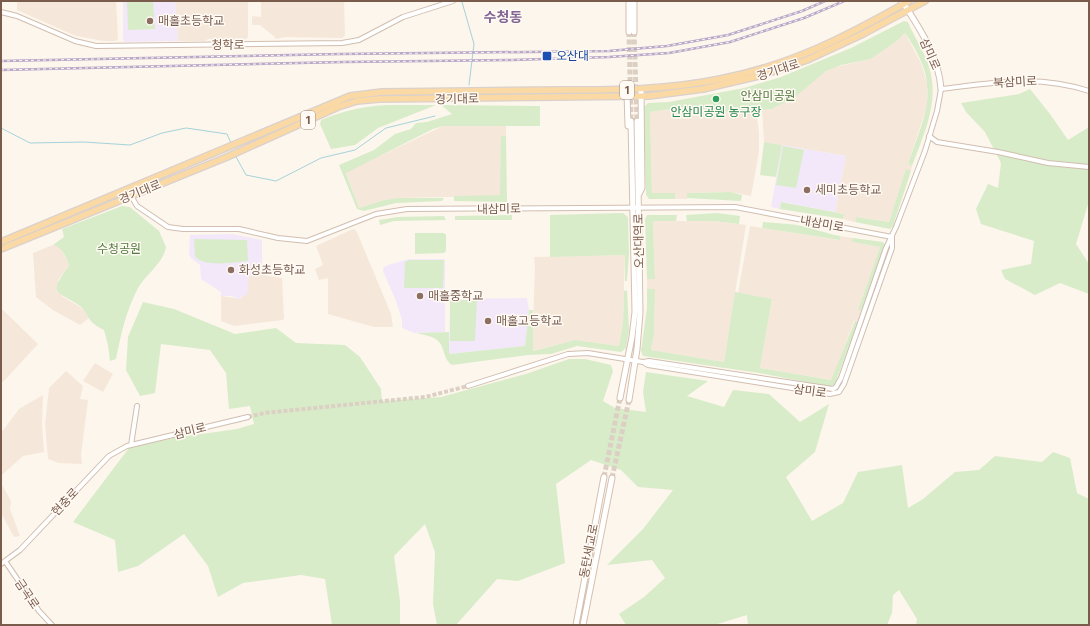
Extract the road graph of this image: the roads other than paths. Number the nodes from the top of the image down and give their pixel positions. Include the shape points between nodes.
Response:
1 (453, 1) edge
2 (629, 1) edge
3 (634, 1) edge
4 (910, 1) edge
5 (925, 1) edge
6 (903, 3) edge
7 (908, 11) junction
8 (1, 12) edge
9 (640, 89) junction
10 (940, 89) junction
11 (627, 90) junction
12 (1089, 91) edge
13 (641, 96) junction
14 (627, 97) junction
15 (634, 121) tunnel mouth
16 (929, 136) junction
17 (1089, 167) edge
18 (127, 189) junction
19 (130, 196) junction
20 (636, 197) junction
21 (636, 207) junction
22 (892, 236) junction
23 (1, 242) edge
24 (1, 249) edge
25 (628, 359) junction
26 (636, 361) junction
27 (468, 386) tunnel mouth
28 (620, 398) tunnel mouth
29 (629, 400) tunnel mouth
30 (137, 406) dead end
31 (248, 417) tunnel mouth
32 (131, 445) junction
33 (604, 477) tunnel mouth
34 (612, 478) tunnel mouth
35 (5, 561) junction
36 (1, 564) edge
37 (52, 625) edge
38 (576, 625) edge
39 (583, 625) edge

1 - 8 street, 청학로 via 403,17 359,40 342,43 96,46 75,41 17,16
2 - 3 main road via 632,32
4 - 6 main road, 경기대로 / 1
5 - 7 main road, 경기대로 / 1
6 - 7 main road, 삼미로
6 - 9 main road, 경기대로 / 1 via 836,41 779,64 720,80
7 - 10 main road, 삼미로 via 934,60 940,79
7 - 13 main road, 경기대로 / 1 via 836,47 784,69 703,89
9 - 11 main road, 경기대로 / 1
9 - 13 main road
10 - 12 street, 북삼미로 via 1035,80 1068,84
10 - 16 street, 삼미로 via 937,111
11 - 14 main road
11 - 18 main road, 경기대로 / 1 via 364,93 334,101
13 - 14 main road, 경기대로 / 1
13 - 20 main road via 642,188
14 - 19 main road, 경기대로 / 1 via 357,101
14 - 20 main road via 630,190
15 - 20 main road, 오산대역로
16 - 17 street via 937,142 1048,163
16 - 22 street, 삼미로
18 - 19 street, 내삼미로
18 - 23 main road, 경기대로 / 1
19 - 21 street, 내삼미로 via 137,206 168,227 239,229 306,241 376,214 407,210
19 - 24 main road, 경기대로 / 1
20 - 21 main road, 오산대역로
21 - 22 street, 내삼미로 via 735,207
21 - 25 main road, 오산대역로 via 635,312
21 - 26 main road, 오산대역로 via 640,313
22 - 26 street, 삼미로 via 887,243 841,378 833,389
25 - 26 street, 삼미로
25 - 27 street, 삼미로 via 588,353 568,354
25 - 28 main road
26 - 29 main road
30 - 32 street
31 - 32 street, 삼미로
32 - 35 street, 현충로 via 109,456 20,550
33 - 38 main road, 동탄세교로
34 - 39 main road, 동탄세교로
35 - 36 street, 현충로
35 - 37 street, 금곡로 via 39,611

